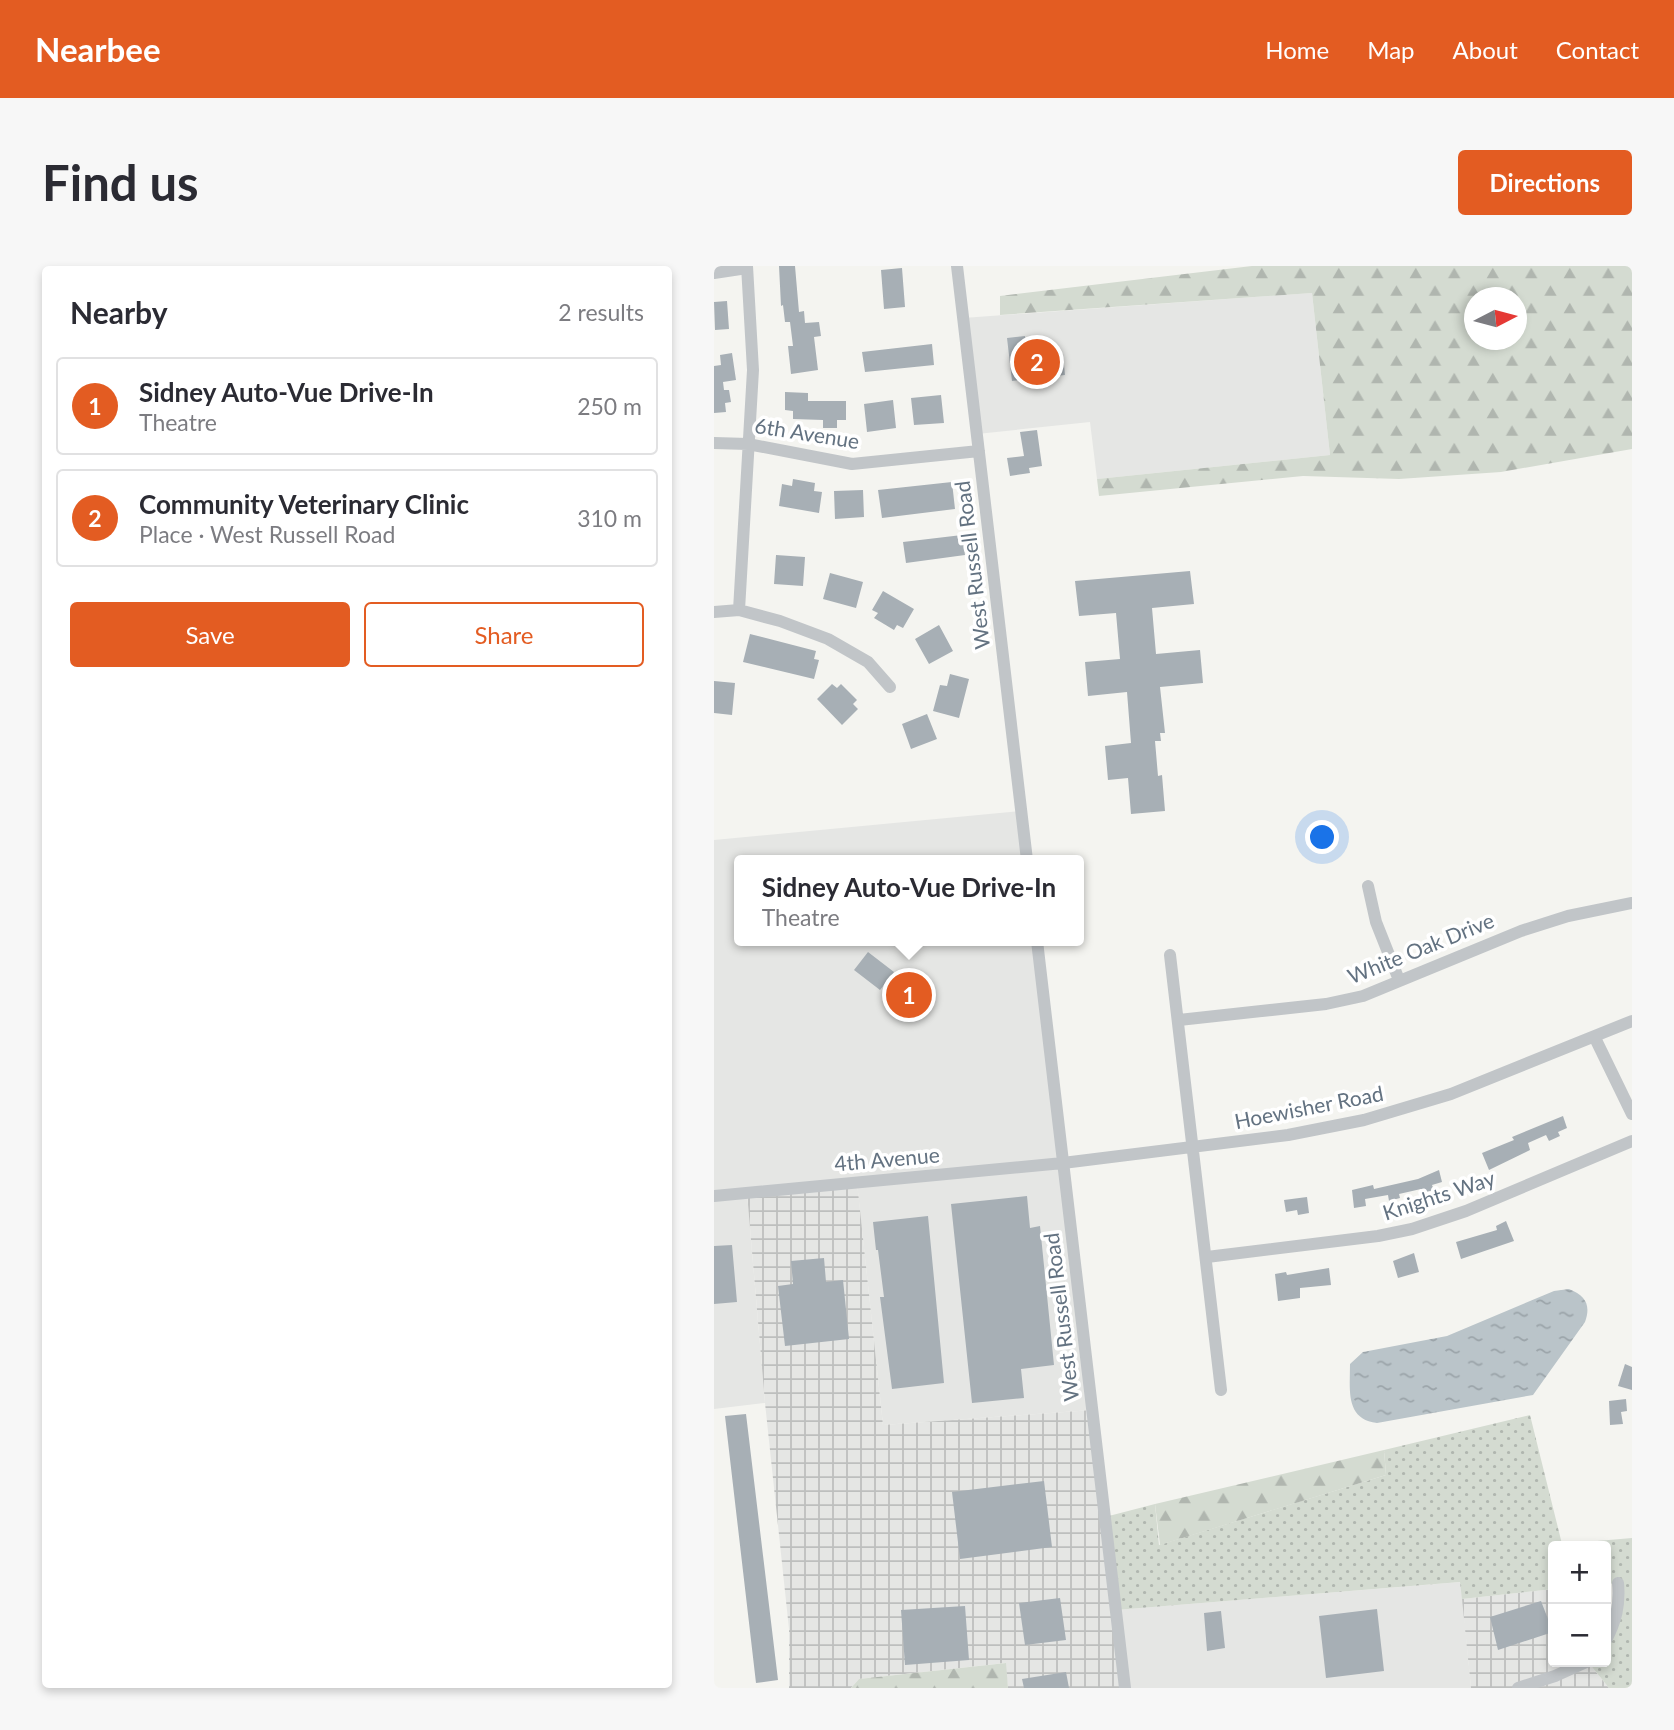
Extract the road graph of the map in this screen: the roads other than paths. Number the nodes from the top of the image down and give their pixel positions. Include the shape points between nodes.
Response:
1 (957, 266) edge
2 (747, 267) edge
3 (714, 273) edge
4 (714, 443) edge
5 (748, 444) junction
6 (978, 451) junction
7 (739, 610) junction
8 (714, 612) edge
9 (890, 687) dead end
10 (1026, 855) edge
11 (1368, 886) dead end
12 (1632, 903) edge
13 (1038, 946) edge
14 (1170, 955) dead end
15 (1399, 980) junction
16 (1179, 1020) junction
17 (1632, 1021) edge
18 (1595, 1038) junction
19 (1632, 1114) edge
20 (1632, 1141) edge
21 (1194, 1147) junction
22 (1063, 1163) junction
23 (714, 1196) edge
24 (1207, 1256) junction
25 (1221, 1390) dead end
26 (1618, 1583) dead end
27 (1611, 1630) edge
28 (1575, 1667) edge
29 (1125, 1688) edge
30 (1518, 1688) edge

1 - 6 street, West Russell Road
2 - 3 street
2 - 5 street via 752,370
4 - 5 street, 6th Avenue
5 - 6 street, 6th Avenue via 852,464
5 - 7 street
6 - 10 street, West Russell Road
7 - 8 street
7 - 9 street via 828,639 868,662
11 - 15 street via 1376,922
12 - 15 street, White Oak Drive via 1521,931
13 - 22 street, West Russell Road
14 - 16 street
15 - 16 street, White Oak Drive via 1363,996 1326,1004
16 - 21 street
17 - 18 street, Hoewisher Road
18 - 19 street
18 - 21 street, Hoewisher Road via 1451,1094 1364,1120
20 - 24 street, Knights Way via 1466,1211 1412,1228
21 - 22 street, Hoewisher Road
21 - 24 street
22 - 23 street, 4th Avenue
22 - 29 street, West Russell Road
24 - 25 street
26 - 27 street via 1620,1599
28 - 30 street

